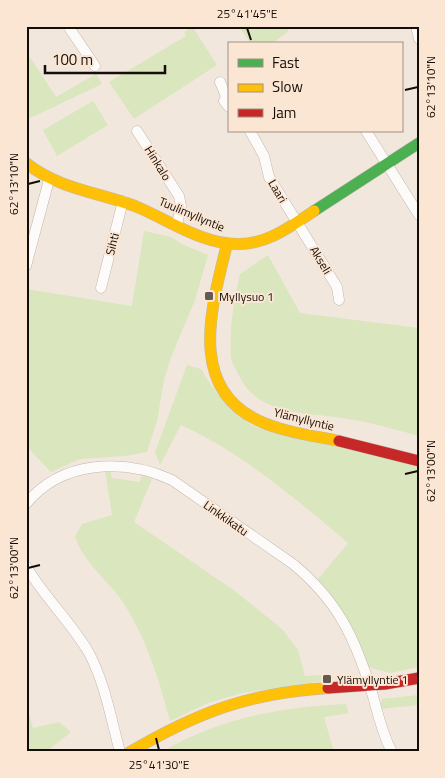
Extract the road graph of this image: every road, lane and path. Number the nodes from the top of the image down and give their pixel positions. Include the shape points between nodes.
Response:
1 (68, 26) edge
2 (416, 26) edge
3 (419, 39) edge
4 (96, 66) dead end
5 (220, 82) dead end
6 (228, 106) edge
7 (137, 130) dead end
8 (251, 132) edge
9 (367, 132) edge
10 (419, 143) edge
11 (26, 163) edge
12 (387, 164) junction
13 (49, 180) junction
14 (123, 201) junction
15 (419, 215) edge
16 (297, 222) junction
17 (177, 224) junction
18 (227, 244) junction
19 (26, 266) edge
20 (101, 288) dead end
21 (339, 300) dead end
22 (419, 461) edge
23 (27, 503) edge
24 (26, 566) edge
25 (419, 678) edge
26 (369, 684) junction
27 (120, 752) edge
28 (130, 752) edge
29 (392, 752) edge

1 - 4 street
2 - 3 street
5 - 6 street
7 - 17 street, Hinkalo via 179,196 181,206
8 - 16 street, Laari via 264,156 269,176
9 - 12 street
10 - 12 street, Tuulimyllyntie
11 - 13 street, Tuulimyllyntie
12 - 15 street
12 - 16 street, Tuulimyllyntie
13 - 14 street, Tuulimyllyntie
13 - 19 street
14 - 17 street, Tuulimyllyntie
14 - 20 street, Sihti
16 - 18 street, Tuulimyllyntie via 261,241
16 - 21 street, Akseli via 337,287
17 - 18 street, Tuulimyllyntie
18 - 22 street, Ylämyllyntie via 209,345 212,367 222,389 258,421
23 - 26 street, Linkkikatu via 51,483 72,472 89,468 123,466 154,472 172,480 311,579 331,600 345,622
24 - 27 street via 90,654
25 - 26 street
26 - 28 street via 242,699 192,717
26 - 29 street, Linkkikatu

